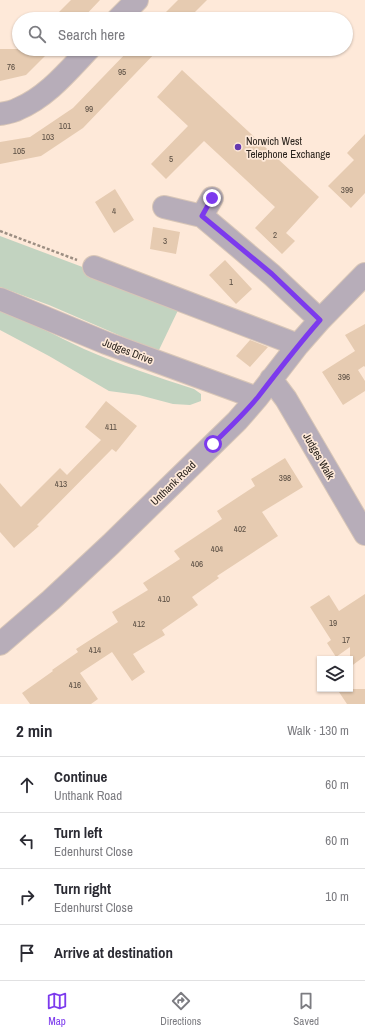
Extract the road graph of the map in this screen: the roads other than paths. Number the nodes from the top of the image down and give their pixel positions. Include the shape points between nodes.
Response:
1 (137, 0) edge
2 (125, 12) edge
3 (83, 56) edge
4 (0, 114) edge
5 (164, 207) dead end
6 (94, 267) road end
7 (365, 274) edge
8 (0, 299) edge
9 (320, 320) junction
10 (298, 345) junction
11 (271, 380) junction
12 (257, 398) junction
13 (363, 527) edge
14 (0, 644) edge

1 - 2 street
3 - 4 street via 36,100 17,110
5 - 9 street via 207,207
6 - 10 street
7 - 9 street, Unthank Road
8 - 12 street, Judges Drive via 106,343
9 - 10 street, Unthank Road
10 - 11 street, Unthank Road
11 - 12 street, Unthank Road
11 - 13 street, Judges Walk via 286,399
12 - 14 street, Unthank Road via 237,421 110,544

